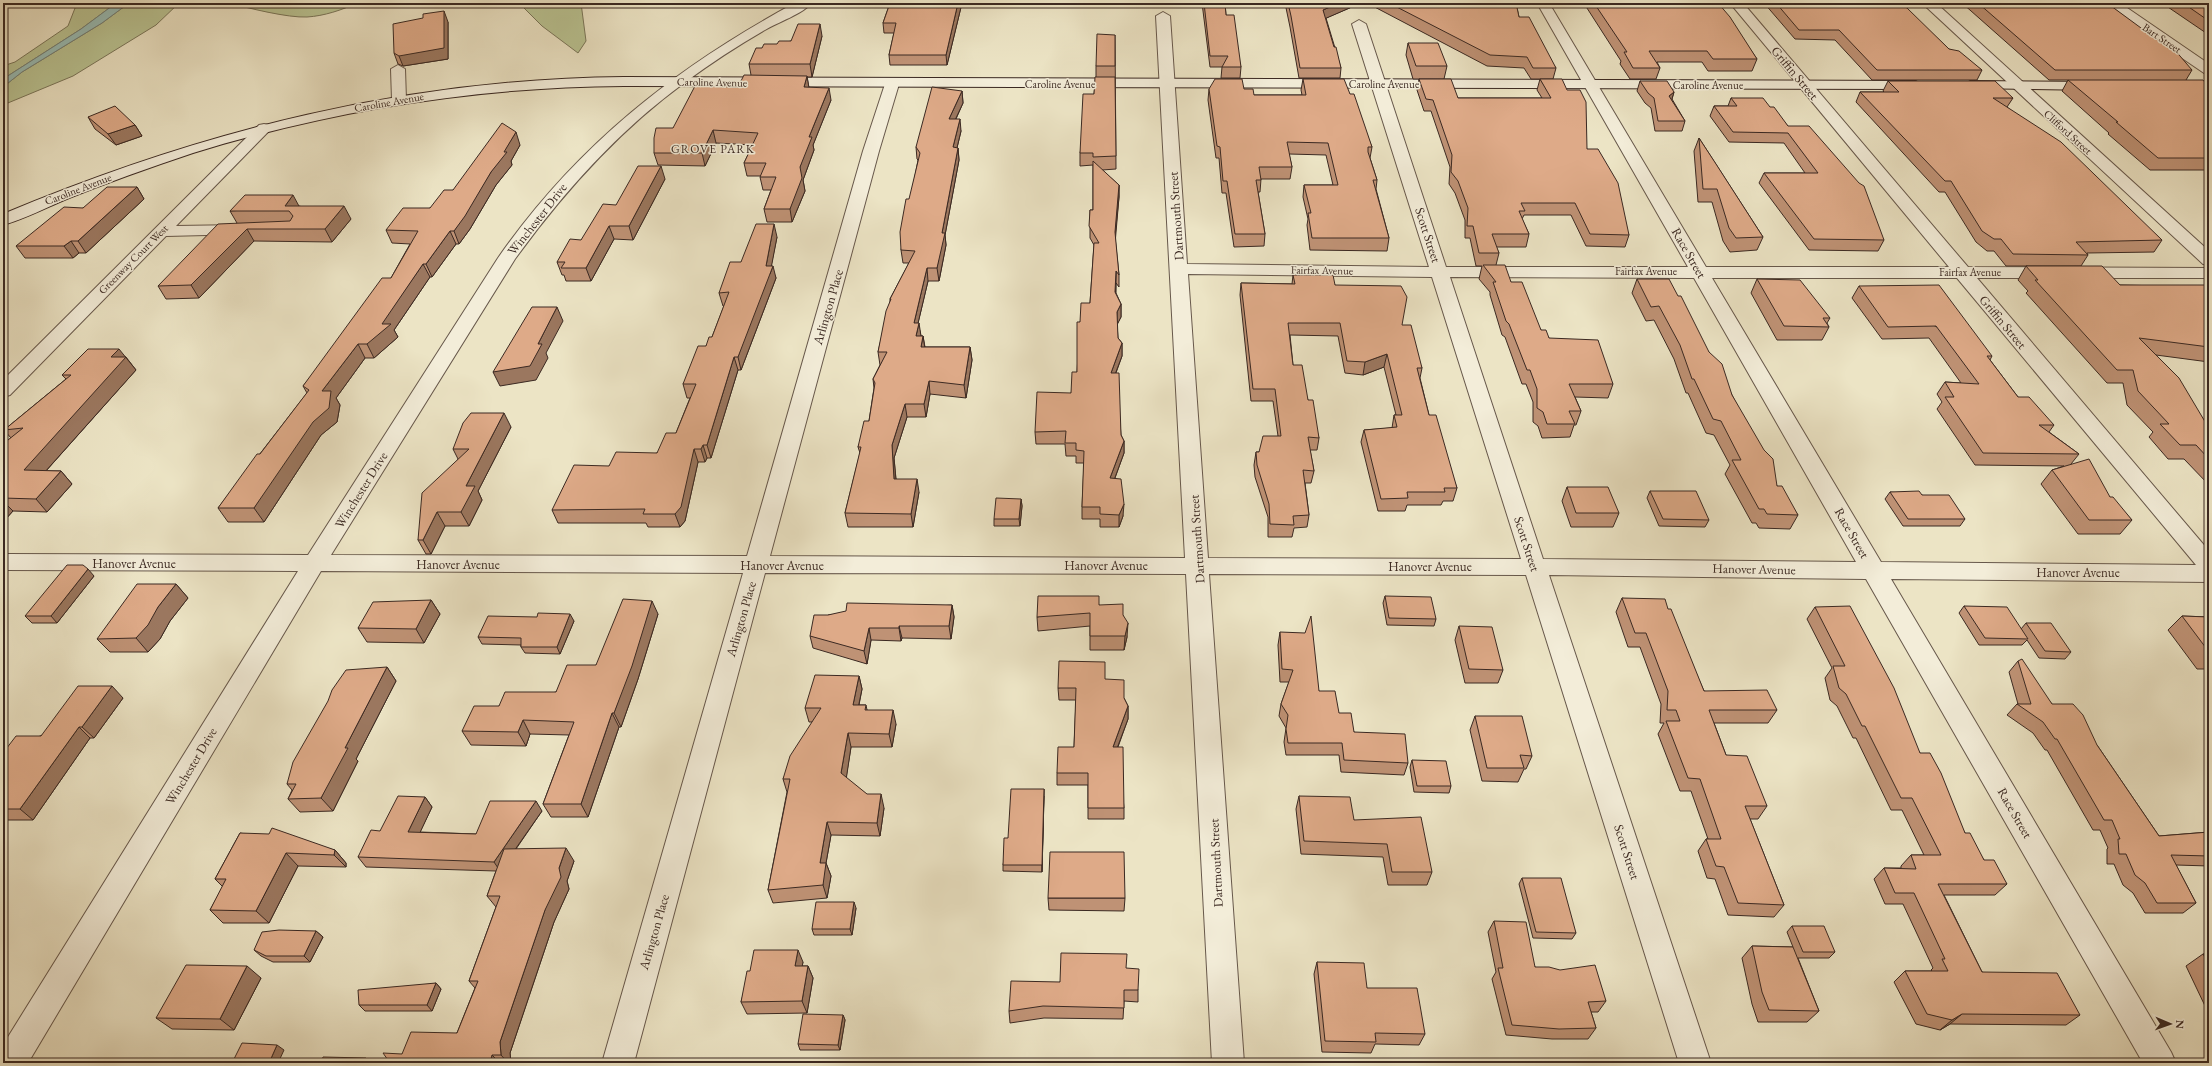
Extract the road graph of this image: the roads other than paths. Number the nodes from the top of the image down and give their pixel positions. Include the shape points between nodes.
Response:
1 (805, 3) edge
2 (1543, 3) edge
3 (1736, 3) edge
4 (1928, 3) edge
5 (2116, 6) dead end
6 (1163, 16) dead end
7 (1359, 24) dead end
8 (398, 69) dead end
9 (2209, 70) edge
10 (675, 82) junction
11 (892, 84) junction
12 (1168, 84) junction
13 (1378, 84) junction
14 (1591, 85) junction
15 (1806, 85) junction
16 (1931, 85) edge
17 (1955, 85) edge
18 (2017, 86) junction
19 (2113, 86) edge
20 (399, 100) junction
21 (264, 128) junction
22 (3, 220) edge
23 (260, 230) edge
24 (162, 231) junction
25 (2209, 260) edge
26 (1180, 269) junction
27 (1700, 271) junction
28 (1440, 272) junction
29 (1961, 272) junction
30 (2209, 273) edge
31 (3, 391) edge
32 (3, 562) edge
33 (314, 564) junction
34 (756, 564) junction
35 (1198, 565) junction
36 (2209, 566) edge
37 (1535, 567) junction
38 (1874, 571) junction
39 (2209, 574) edge
40 (10, 1063) edge
41 (618, 1063) edge
42 (1228, 1063) edge
43 (1695, 1063) edge
44 (2160, 1063) edge

1 - 10 street, Winchester Drive via 714,54
2 - 14 street, Race Street
3 - 15 street, Griffin Street
4 - 18 street, Clifford Street
5 - 9 street, Bart Street
6 - 12 street, Dartmouth Street
7 - 13 street, Scott Street
8 - 20 street
10 - 11 street, Caroline Avenue
10 - 20 street, Caroline Avenue via 556,82
10 - 33 street, Winchester Drive via 605,141 532,221 506,258
11 - 12 street, Caroline Avenue
11 - 34 street, Arlington Place
12 - 13 street, Caroline Avenue
12 - 26 street, Dartmouth Street
13 - 14 street, Caroline Avenue
13 - 28 street, Scott Street
14 - 15 street, Caroline Avenue
14 - 27 street, Race Street
15 - 16 street, Caroline Avenue
15 - 29 street, Griffin Street
17 - 18 street
18 - 19 street
18 - 25 street, Clifford Street
20 - 21 street, Caroline Avenue
21 - 22 street, Caroline Avenue via 142,165 78,188
21 - 24 street, Greenway Court West
23 - 24 street
24 - 31 street, Greenway Court West
26 - 28 street, Fairfax Avenue
26 - 35 street, Dartmouth Street
27 - 28 street, Fairfax Avenue
27 - 29 street, Fairfax Avenue
27 - 38 street, Race Street
28 - 37 street, Scott Street
29 - 30 street, Fairfax Avenue
29 - 36 street, Griffin Street
32 - 33 street, Hanover Avenue
33 - 34 street, Hanover Avenue
33 - 40 street, Winchester Drive
34 - 35 street, Hanover Avenue
34 - 41 street, Arlington Place
35 - 37 street, Hanover Avenue
35 - 42 street, Dartmouth Street
37 - 38 street, Hanover Avenue
37 - 43 street, Scott Street
38 - 39 street, Hanover Avenue
38 - 44 street, Race Street

